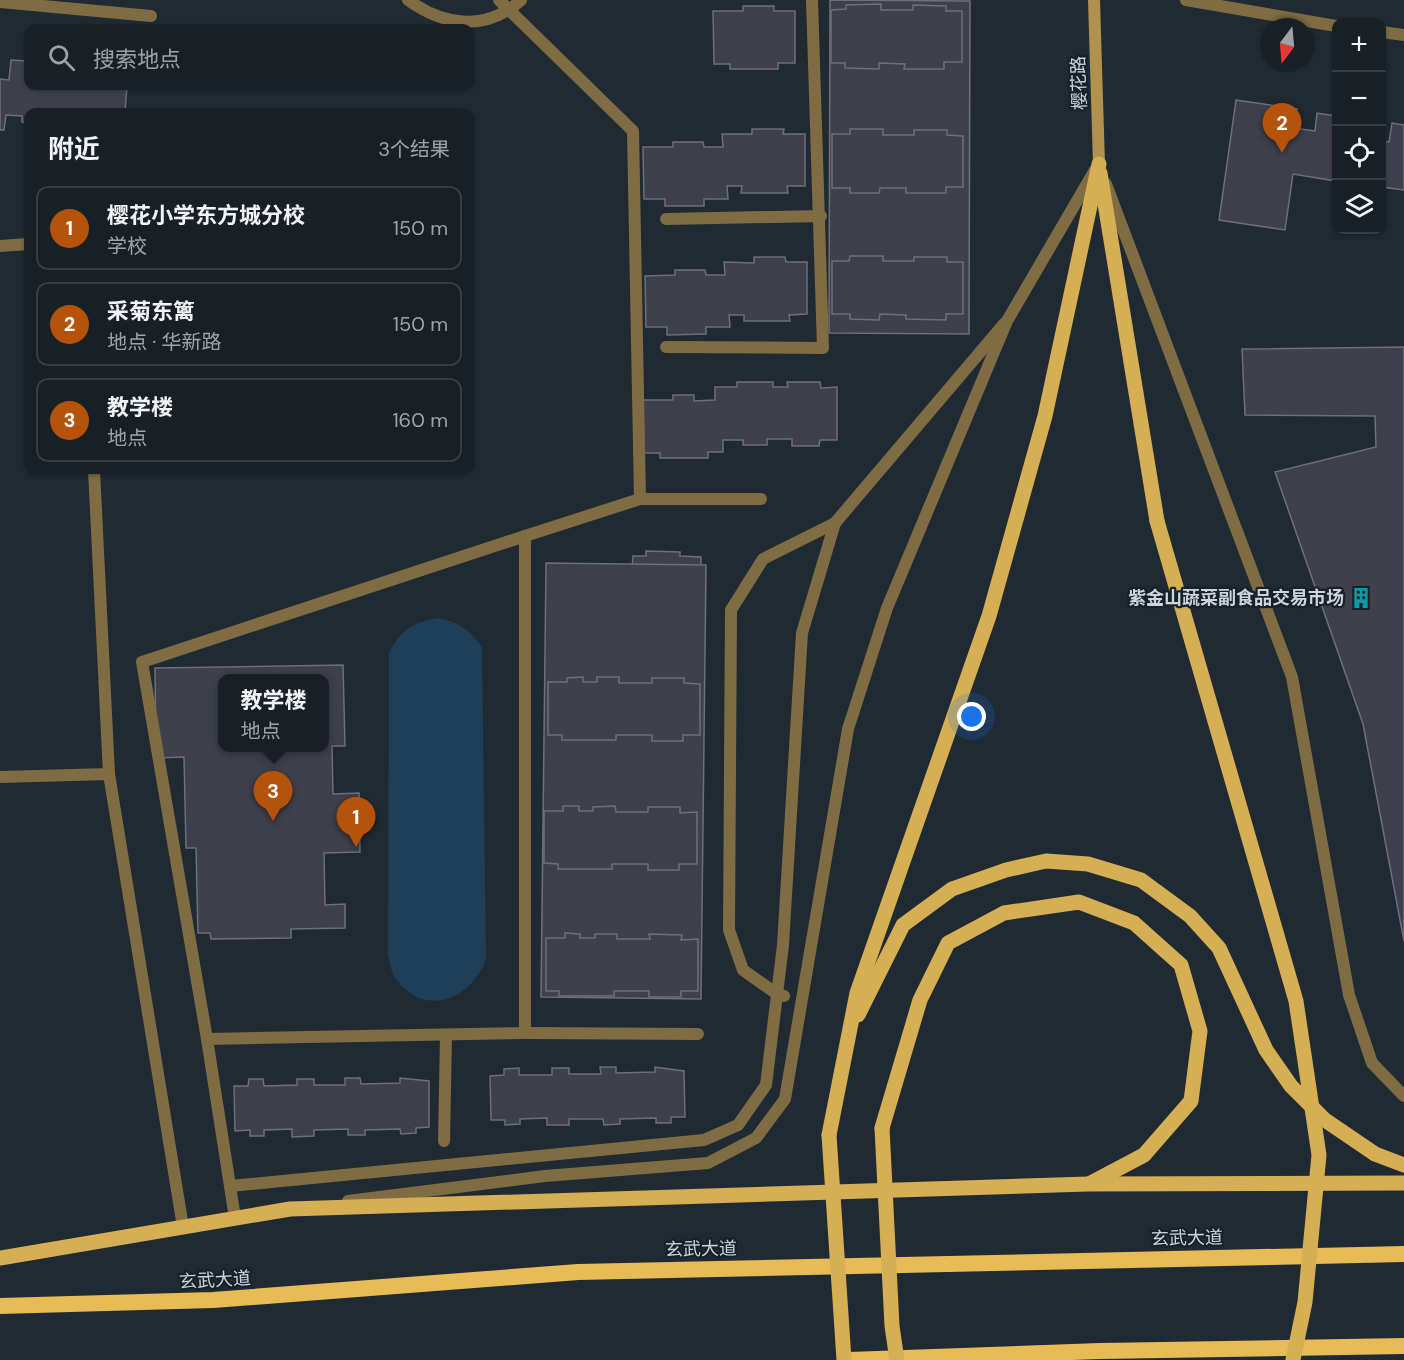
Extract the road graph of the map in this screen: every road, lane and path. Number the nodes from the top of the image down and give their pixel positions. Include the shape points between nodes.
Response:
1 (408, 0) edge
2 (499, 0) edge
3 (521, 0) edge
4 (812, 0) edge
5 (1094, 0) edge
6 (1186, 0) edge
7 (0, 2) edge
8 (1201, 2) edge
9 (509, 10) junction
10 (151, 16) dead end
11 (1332, 25) edge
12 (1386, 33) edge
13 (1404, 35) edge
14 (1099, 164) junction
15 (821, 216) junction
16 (666, 219) dead end
17 (24, 244) edge
18 (0, 246) edge
19 (1007, 321) junction
20 (666, 347) dead end
21 (94, 474) edge
22 (640, 499) junction
23 (761, 499) dead end
24 (835, 523) junction
25 (525, 536) junction
26 (109, 774) junction
27 (0, 777) edge
28 (781, 995) junction
29 (525, 1033) junction
30 (698, 1034) dead end
31 (446, 1035) junction
32 (848, 1037) junction
33 (207, 1039) junction
34 (1404, 1096) edge
35 (444, 1142) dead end
36 (1404, 1165) edge
37 (1404, 1183) edge
38 (1088, 1184) junction
39 (230, 1186) junction
40 (290, 1209) junction
41 (235, 1218) junction
42 (183, 1227) junction
43 (1404, 1254) edge
44 (0, 1258) edge
45 (0, 1306) edge
46 (1404, 1346) edge
47 (844, 1360) edge
48 (849, 1360) edge
49 (897, 1360) edge
50 (1293, 1360) edge

1 - 9 street via 427,14 453,22 482,21
2 - 9 street
3 - 9 street
4 - 15 street
5 - 14 main road, 樱花路
6 - 8 street
7 - 10 street
8 - 11 street
9 - 22 street via 633,131
12 - 13 street
14 - 19 street
14 - 32 main road via 1045,416 989,616 857,993
14 - 34 street via 1292,677 1349,995 1372,1064
14 - 50 main road, bridge via 1157,521 1296,1002 1319,1155 1305,1302
15 - 16 street
15 - 20 street via 824,348
17 - 18 street
19 - 24 street
19 - 40 street via 886,608 848,729 785,1099 756,1138 708,1163 545,1176
21 - 26 street
22 - 23 street
22 - 25 street
24 - 28 street via 802,633
24 - 28 street via 763,559 731,610 729,930 743,970
25 - 29 street
25 - 33 street via 142,662
26 - 27 street
26 - 42 street
28 - 39 street via 766,1085 738,1125 704,1140
29 - 30 street
29 - 31 street
31 - 33 street
31 - 35 street
32 - 36 main road via 903,925 952,889 1046,861 1088,864 1142,880 1190,915 1219,948 1266,1050 1291,1086 1325,1120 1375,1154
32 - 47 main road, bridge via 829,1136
33 - 39 street
37 - 38 main road
38 - 40 main road
38 - 49 main road, bridge via 1144,1155 1191,1101 1200,1031 1181,965 1134,923 1078,902 1004,913 948,943 920,1000 882,1128
39 - 41 street
40 - 41 main road
41 - 42 main road
42 - 44 main road
43 - 45 highway, 玄武大道 via 578,1272 213,1300
46 - 48 highway

